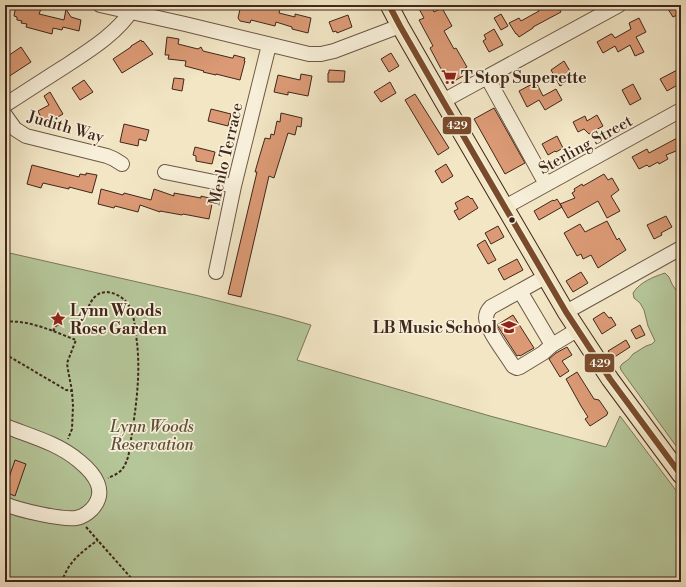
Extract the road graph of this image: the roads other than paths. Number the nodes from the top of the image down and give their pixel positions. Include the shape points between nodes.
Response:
1 (100, 5) edge
2 (389, 5) edge
3 (619, 5) edge
4 (133, 9) edge
5 (400, 26) junction
6 (269, 45) junction
7 (487, 77) junction
8 (443, 101) junction
9 (5, 105) edge
10 (681, 110) edge
11 (5, 115) edge
12 (122, 164) dead end
13 (165, 172) dead end
14 (546, 184) junction
15 (234, 186) junction
16 (505, 208) junction
17 (681, 248) edge
18 (216, 272) dead end
19 (545, 276) junction
20 (520, 292) junction
21 (566, 312) junction
22 (577, 330) junction
23 (552, 345) junction
24 (5, 426) edge
25 (681, 475) edge
26 (5, 504) edge

1 - 4 street
2 - 5 main road
3 - 7 street
4 - 6 street
4 - 9 street via 117,28 97,45
5 - 6 street via 321,54
5 - 8 main road
6 - 15 street, Menlo Terrace
7 - 8 street
7 - 14 street
8 - 16 main road
10 - 14 street, Sterling Street
11 - 12 street, Judith Way via 15,129 26,136 107,156
13 - 15 street
14 - 16 street, Sterling Street
15 - 18 street, Menlo Terrace
16 - 19 main road
17 - 21 street
19 - 20 street
19 - 21 main road
20 - 23 street
20 - 23 street via 487,311 486,320 490,332 516,367 543,353
21 - 22 main road
22 - 23 street
22 - 25 main road via 601,367
24 - 26 street via 63,450 89,470 100,490 99,499 90,511 80,517 51,516

